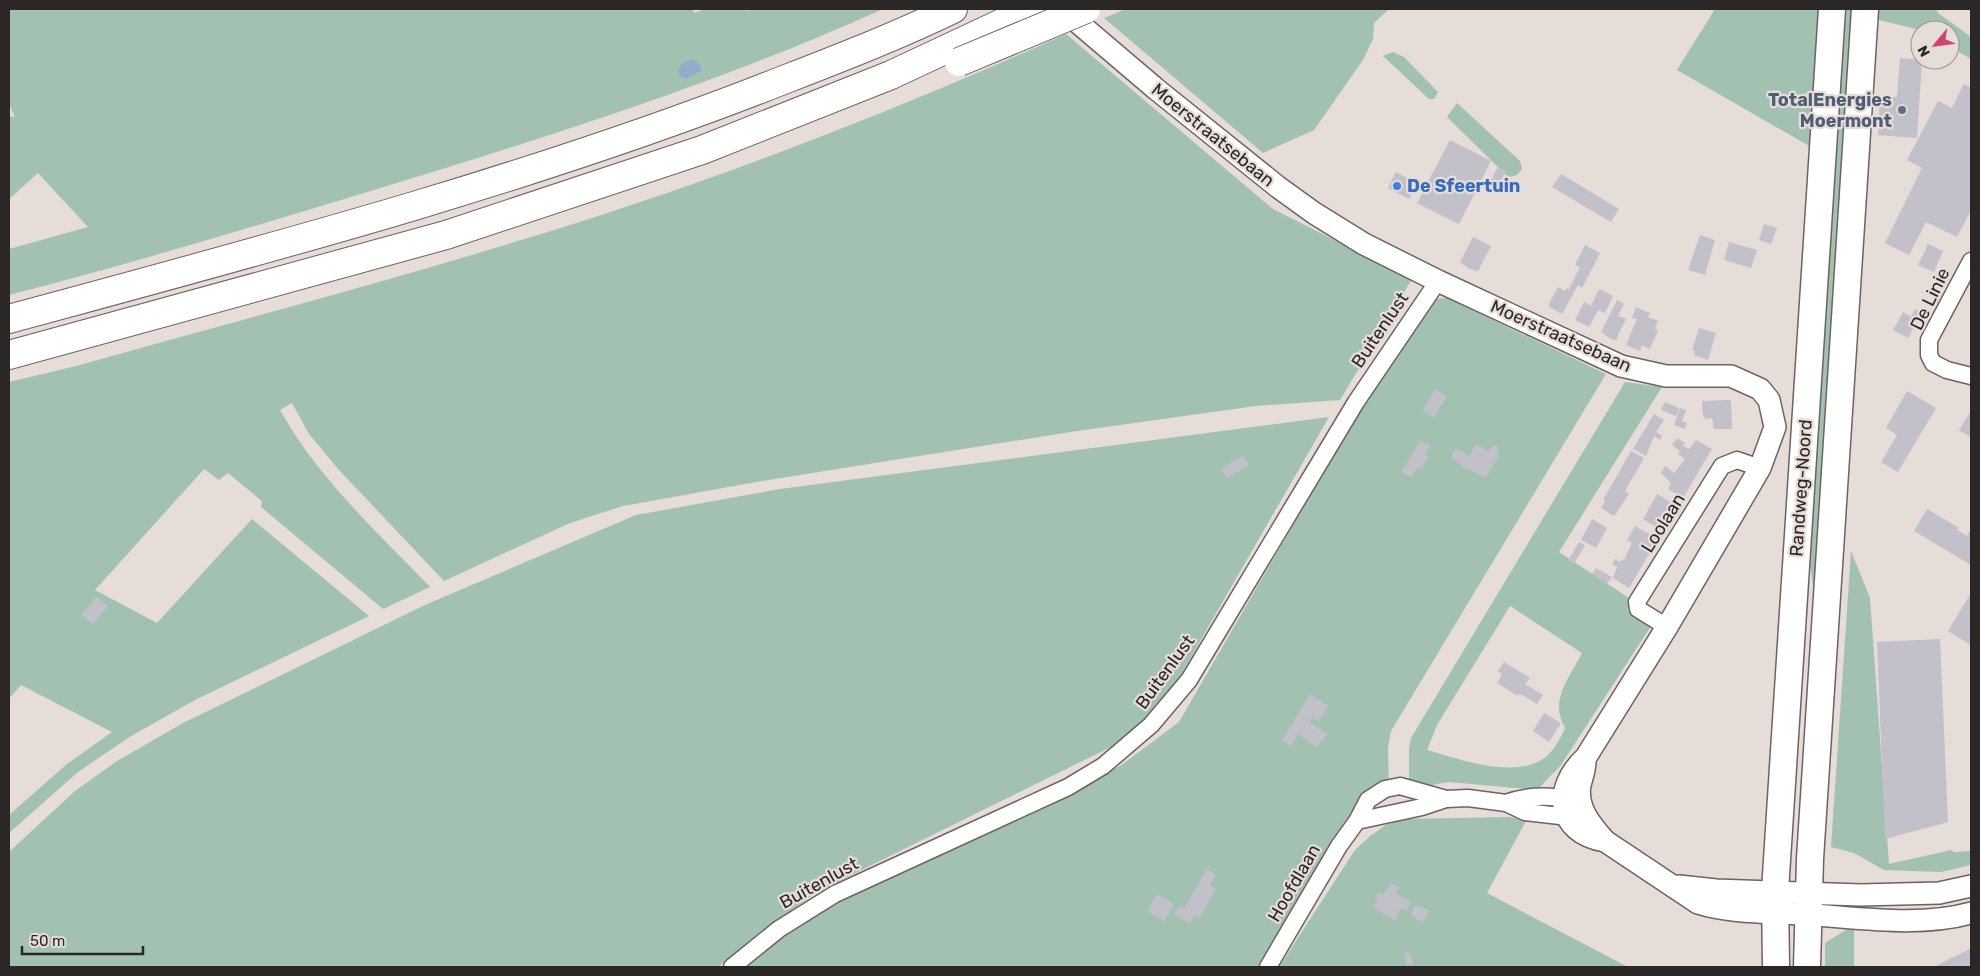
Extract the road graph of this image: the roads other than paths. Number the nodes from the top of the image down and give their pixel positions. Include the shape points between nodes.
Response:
1 (952, 9) edge
2 (1032, 9) edge
3 (1062, 9) edge
4 (1086, 9) edge
5 (1832, 9) edge
6 (1865, 9) edge
7 (954, 56) junction
8 (1971, 261) edge
9 (1438, 281) junction
10 (9, 319) edge
11 (9, 355) edge
12 (1971, 376) edge
13 (1760, 468) junction
14 (1667, 627) junction
15 (1446, 799) junction
16 (1570, 805) junction
17 (1357, 821) junction
18 (1971, 886) edge
19 (1774, 902) junction
20 (1808, 904) junction
21 (1971, 913) edge
22 (732, 967) edge
23 (1268, 967) edge
24 (1776, 967) edge
25 (1807, 967) edge

1 - 10 highway via 684,119 524,172
2 - 7 highway
3 - 9 street, Moerstraatsebaan via 1156,89 1314,213 1364,244
4 - 7 highway, bridge
5 - 19 main road, Randweg-Noord
6 - 20 main road, Randweg-Noord
7 - 11 highway via 891,75 702,150 446,235
8 - 12 street, De Linie via 1930,340 1929,355 1933,363 1946,370
9 - 13 street, Moerstraatsebaan via 1621,366 1666,376 1731,376 1760,389 1769,400 1775,427
9 - 22 street, Buitenlust via 1356,402 1189,680 1151,725 1103,766 1068,787 835,894 779,928
13 - 14 street, Moerstraatsebaan
13 - 14 street, Loolaan via 1737,460 1722,466 1637,602 1638,609
14 - 16 street, Moerstraatsebaan via 1586,757 1580,786
15 - 16 street, Hoofdlaan via 1506,803 1525,812 1560,816
15 - 17 street, Hoofdlaan
15 - 17 street, Hoofdlaan via 1400,786 1385,789 1368,800
16 - 19 street via 1586,817 1605,841 1698,903 1713,907
17 - 23 street, Hoofdlaan
18 - 20 street via 1939,893
19 - 20 street
19 - 24 main road, Randweg-Noord
20 - 21 street via 1913,919 1947,918
20 - 25 main road, Randweg-Noord

